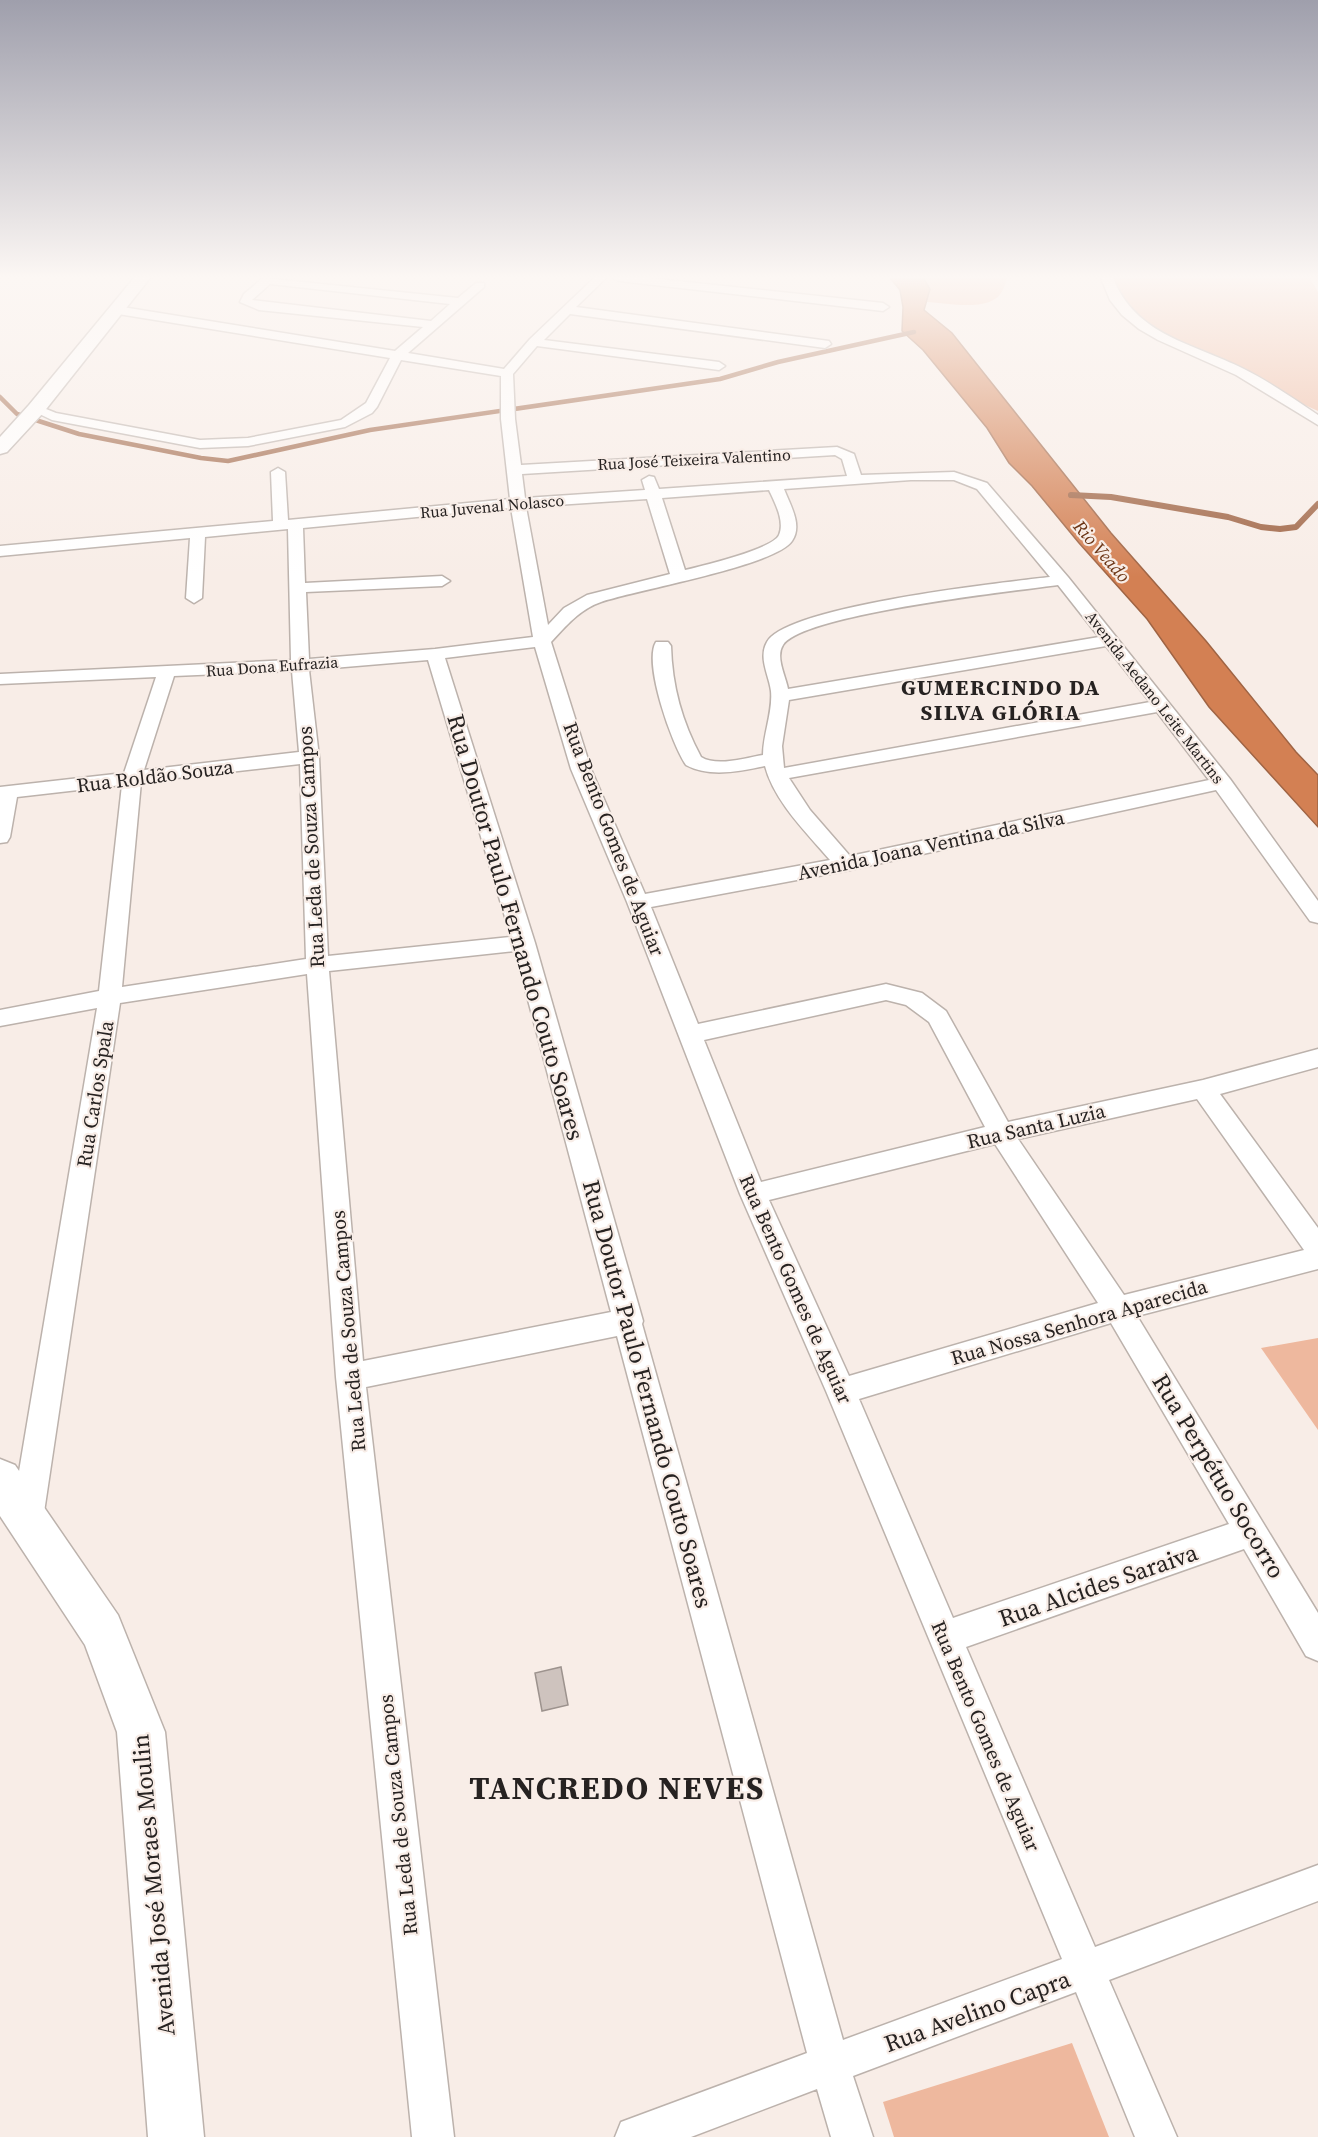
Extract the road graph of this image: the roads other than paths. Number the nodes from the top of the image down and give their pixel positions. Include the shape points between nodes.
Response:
1 (61, 378) edge
2 (384, 378) edge
3 (507, 378) edge
4 (1250, 378) edge
5 (36, 409) junction
6 (1318, 421) edge
7 (0, 448) edge
8 (644, 462) junction
9 (514, 470) junction
10 (278, 472) dead end
11 (855, 479) junction
12 (775, 486) junction
13 (982, 486) joint
14 (653, 494) junction
15 (518, 503) junction
16 (288, 524) junction
17 (198, 532) junction
18 (0, 551) edge
19 (678, 575) junction
20 (1062, 580) junction
21 (442, 581) dead end
22 (296, 588) junction
23 (194, 597) dead end
24 (1110, 640) junction
25 (542, 641) junction
26 (662, 646) dead end
27 (435, 654) junction
28 (300, 666) junction
29 (166, 672) junction
30 (0, 679) edge
31 (781, 696) junction
32 (1161, 706) junction
33 (309, 757) junction
34 (774, 767) junction
35 (132, 779) junction
36 (1223, 783) junction
37 (4, 792) edge
38 (0, 837) edge
39 (845, 864) junction
40 (638, 902) junction
41 (1318, 916) edge
42 (524, 943) junction
43 (317, 965) junction
44 (110, 997) junction
45 (0, 1018) edge
46 (691, 1034) junction
47 (1318, 1058) edge
48 (1203, 1089) junction
49 (1001, 1133) junction
50 (753, 1194) junction
51 (1318, 1249) edge
52 (1318, 1258) edge
53 (1118, 1309) junction
54 (629, 1321) junction
55 (350, 1377) junction
56 (842, 1391) junction
57 (0, 1479) edge
58 (27, 1519) junction
59 (1252, 1531) junction
60 (944, 1638) junction
61 (1318, 1644) edge
62 (1318, 1883) edge
63 (1085, 1971) junction
64 (830, 2065) junction
65 (176, 2137) edge
66 (434, 2137) edge
67 (636, 2137) edge
68 (852, 2137) edge
69 (1156, 2137) edge

1 - 5 main road
2 - 5 street via 372,404 356,417 327,427 248,442 200,444 52,416
3 - 9 street, Rua Bento Gomes de Aguiar
4 - 6 street
5 - 7 main road
8 - 9 street, Rua José Teixeira Valentino
8 - 11 street, Rua José Teixeira Valentino via 837,451 849,457
8 - 14 street
9 - 15 street, Rua Bento Gomes de Aguiar
10 - 16 street, Rua Leda de Souza Campos
11 - 12 street, Rua Juvenal Nolasco
11 - 13 street, Rua Juvenal Nolasco via 954,476
12 - 14 street, Rua Juvenal Nolasco
12 - 19 street via 789,521 785,541 755,556
13 - 20 street, Avenida Aedano Leite Martins
14 - 15 street, Rua Juvenal Nolasco
14 - 19 street
15 - 16 street, Rua Juvenal Nolasco
15 - 25 street, Rua Bento Gomes de Aguiar
16 - 17 street, Rua Juvenal Nolasco
16 - 22 street, Rua Leda de Souza Campos
17 - 18 street, Rua Juvenal Nolasco
17 - 23 street
19 - 25 street via 593,599 570,612
20 - 24 street, Avenida Aedano Leite Martins
20 - 31 street via 961,592 801,625 777,640 773,651
21 - 22 street
22 - 28 street, Rua Leda de Souza Campos
24 - 31 street
24 - 32 street, Avenida Aedano Leite Martins
25 - 27 street, Rua Dona Eufrazia
25 - 40 street, Rua Bento Gomes de Aguiar via 581,769
26 - 34 street via 662,674 668,698 693,761 711,767
27 - 28 street, Rua Dona Eufrazia
27 - 42 street, Rua Doutor Paulo Fernando Couto Soares
28 - 29 street, Rua Dona Eufrazia
28 - 33 street, Rua Leda de Souza Campos
29 - 30 street, Rua Dona Eufrazia
29 - 35 street, Rua Carlos Spala
31 - 34 street
32 - 34 street
32 - 36 street, Avenida Aedano Leite Martins
33 - 35 street, Rua Roldão Souza
33 - 43 street, Rua Leda de Souza Campos
34 - 39 street via 795,803
35 - 37 street, Rua Roldão Souza
35 - 44 street, Rua Carlos Spala
36 - 39 street, Avenida Joana Ventina da Silva
36 - 41 street, Avenida Aedano Leite Martins
37 - 38 street
39 - 40 street, Avenida Joana Ventina da Silva
40 - 46 street, Rua Bento Gomes de Aguiar
42 - 43 street
42 - 54 street, Rua Doutor Paulo Fernando Couto Soares
43 - 44 street
43 - 55 street, Rua Leda de Souza Campos
44 - 45 street
44 - 58 street, Rua Carlos Spala
46 - 49 street, Rua Perpétuo Socorro via 886,992 912,997 938,1017
46 - 50 street, Rua Bento Gomes de Aguiar
47 - 48 street, Rua Santa Luzia
48 - 49 street, Rua Santa Luzia
48 - 51 street
49 - 50 street, Rua Santa Luzia
49 - 53 street, Rua Perpétuo Socorro
50 - 56 street, Rua Bento Gomes de Aguiar
52 - 53 street, Rua Nossa Senhora Aparecida
53 - 56 street, Rua Nossa Senhora Aparecida
53 - 59 street, Rua Perpétuo Socorro
54 - 55 street
54 - 64 street, Rua Doutor Paulo Fernando Couto Soares
55 - 66 street, Rua Leda de Souza Campos
56 - 60 street, Rua Bento Gomes de Aguiar
57 - 58 main road, Avenida José Moraes Moulin
58 - 65 main road, Avenida José Moraes Moulin via 102,1631 141,1732
59 - 60 street, Rua Alcides Saraiva
59 - 61 street, Rua Perpétuo Socorro
60 - 63 street, Rua Bento Gomes de Aguiar
62 - 63 street, Rua Avelino Capra
63 - 64 street, Rua Avelino Capra
63 - 69 street, Rua Bento Gomes de Aguiar
64 - 67 street, Rua Avelino Capra
64 - 68 street, Rua Doutor Paulo Fernando Couto Soares

